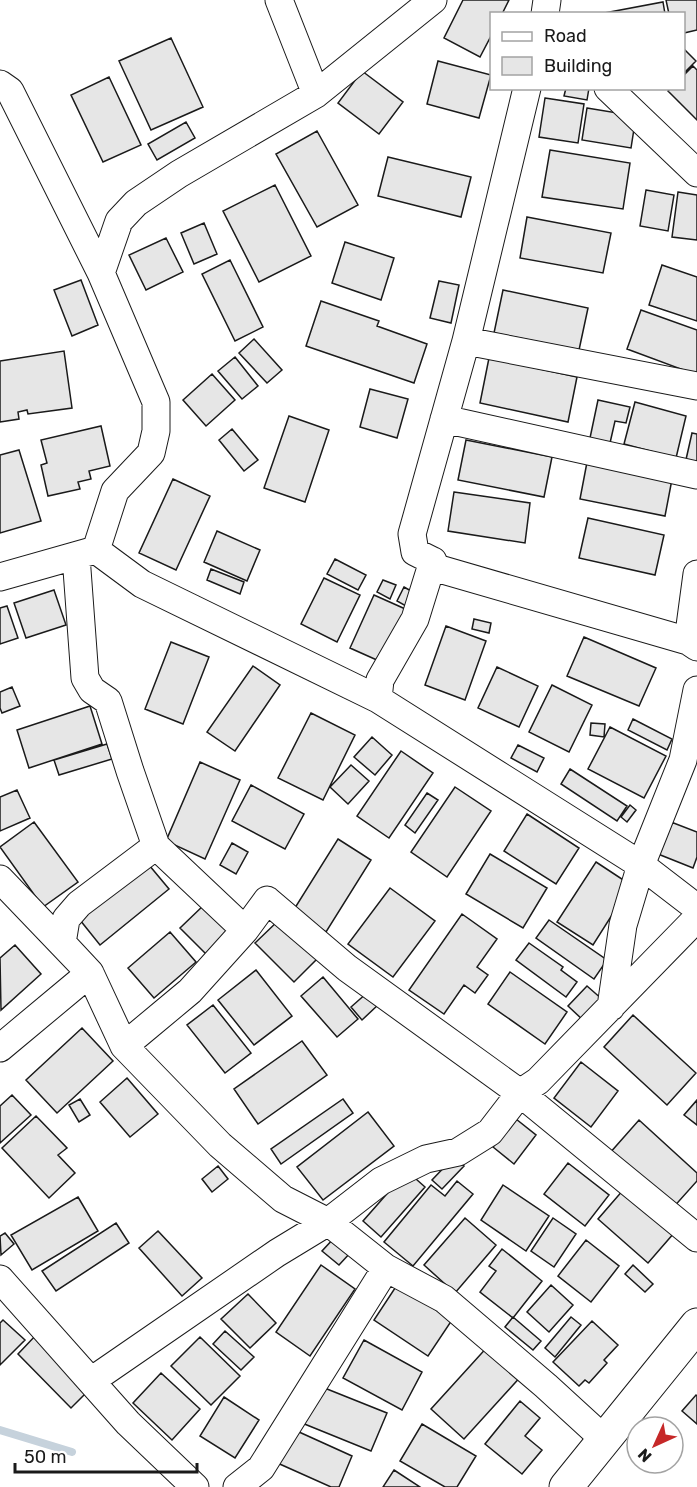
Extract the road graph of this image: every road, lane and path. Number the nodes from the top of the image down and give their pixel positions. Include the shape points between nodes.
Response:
1 (279, 0) edge
2 (434, 0) edge
3 (0, 84) edge
4 (527, 90) edge
5 (610, 90) edge
6 (316, 94) junction
7 (697, 172) edge
8 (101, 273) junction
9 (466, 341) junction
10 (697, 386) edge
11 (444, 419) junction
12 (697, 475) edge
13 (86, 553) junction
14 (433, 561) junction
15 (697, 574) edge
16 (0, 577) edge
17 (693, 644) edge
18 (697, 690) edge
19 (378, 699) junction
20 (156, 846) junction
21 (641, 866) junction
22 (0, 879) edge
23 (697, 908) edge
24 (697, 918) edge
25 (245, 930) junction
26 (90, 973) junction
27 (611, 1007) junction
28 (124, 1046) junction
29 (0, 1048) edge
30 (520, 1093) junction
31 (328, 1221) junction
32 (697, 1238) edge
33 (386, 1268) junction
34 (0, 1279) edge
35 (697, 1325) edge
36 (91, 1381) junction
37 (605, 1440) junction
38 (568, 1486) edge
39 (195, 1487) edge
40 (237, 1487) edge

1 - 6 street
2 - 6 street
3 - 8 street via 10,92
4 - 9 street
5 - 7 street
6 - 8 street via 136,203 119,221
8 - 13 street via 156,402 156,431 152,453 115,491
9 - 10 street
9 - 11 street
11 - 12 street
11 - 14 street via 412,534 415,552
13 - 16 street
13 - 19 street
13 - 20 street via 85,678 92,690 108,701
14 - 17 street via 436,568
14 - 19 street via 415,619 380,680
15 - 17 street
18 - 21 street via 683,760
19 - 21 street
20 - 25 street
20 - 26 street via 66,918 62,943
21 - 23 street
21 - 27 street via 623,926
22 - 26 street
24 - 27 street
25 - 28 street via 190,991
25 - 30 street via 267,900 347,968
26 - 28 street
26 - 29 street
27 - 30 street via 538,1081
28 - 31 street via 220,1145 265,1184 283,1199
30 - 31 street via 490,1132 458,1152 426,1160 381,1181
30 - 32 street
31 - 33 street
31 - 36 street
33 - 37 street via 444,1299
33 - 40 street via 261,1468
34 - 36 street
35 - 37 main road
36 - 39 street via 128,1423
37 - 38 main road

